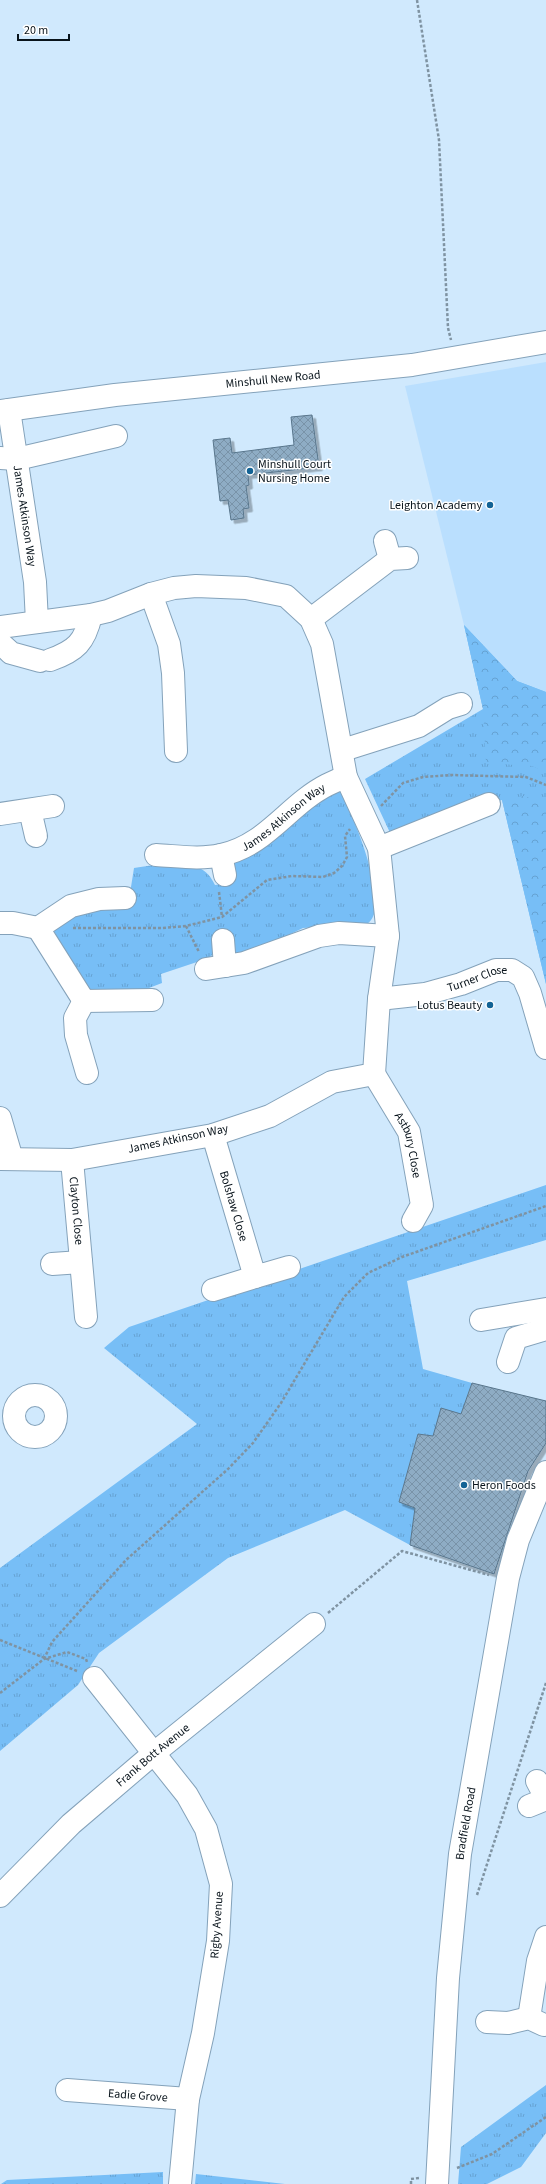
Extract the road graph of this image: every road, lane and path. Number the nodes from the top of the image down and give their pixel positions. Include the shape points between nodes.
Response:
1 (417, 0) edge
2 (546, 342) edge
3 (454, 358) junction
4 (4, 411) edge
5 (116, 436) dead end
6 (9, 458) edge
7 (394, 553) dead end
8 (151, 594) junction
9 (90, 615) junction
10 (311, 619) junction
11 (37, 622) junction
12 (0, 627) edge
13 (0, 643) edge
14 (461, 704) dead end
15 (343, 750) junction
16 (176, 751) dead end
17 (346, 777) junction
18 (546, 785) edge
19 (489, 804) dead end
20 (53, 806) dead end
21 (30, 810) junction
22 (0, 814) edge
23 (366, 818) junction
24 (36, 836) dead end
25 (379, 848) junction
26 (156, 855) dead end
27 (223, 865) junction
28 (125, 898) dead end
29 (222, 917) junction
30 (0, 923) edge
31 (186, 926) junction
32 (38, 928) junction
33 (66, 928) dead end
34 (388, 936) junction
35 (223, 940) dead end
36 (216, 968) junction
37 (379, 999) junction
38 (84, 1000) junction
39 (152, 1000) dead end
40 (546, 1048) edge
41 (87, 1073) dead end
42 (374, 1074) junction
43 (0, 1118) edge
44 (213, 1135) junction
45 (6, 1159) edge
46 (72, 1160) junction
47 (546, 1206) edge
48 (412, 1221) dead end
49 (81, 1262) junction
50 (52, 1264) dead end
51 (289, 1267) dead end
52 (255, 1277) junction
53 (213, 1290) dead end
54 (546, 1309) edge
55 (86, 1317) dead end
56 (481, 1320) dead end
57 (546, 1330) edge
58 (508, 1362) dead end
59 (546, 1472) edge
60 (508, 1578) junction
61 (314, 1624) joint
62 (0, 1640) edge
63 (44, 1658) junction
64 (94, 1678) junction
65 (546, 1683) edge
66 (0, 1693) edge
67 (153, 1754) junction
68 (0, 1896) edge
69 (476, 1899) dead end
70 (546, 1937) edge
71 (487, 2022) dead end
72 (80, 2097) dead end
73 (188, 2099) junction
74 (546, 2117) edge
75 (456, 2162) dead end
76 (444, 2176) edge
77 (180, 2184) edge

1 - 3 path via 439,140 448,328
2 - 3 street, Minshull New Road
3 - 4 street, Minshull New Road via 412,365 115,395
4 - 6 street, James Atkinson Way
5 - 6 street via 82,452
6 - 11 street, James Atkinson Way via 35,582
7 - 10 street
8 - 9 street via 108,611
8 - 10 street via 189,587 246,588 286,596
8 - 16 street via 169,644
9 - 11 street
9 - 13 street via 88,630 81,642 73,650 45,660 11,653
10 - 15 street via 322,644
11 - 12 street
14 - 15 street via 448,708 419,726
15 - 17 street
17 - 23 street
17 - 27 street, James Atkinson Way via 320,790 259,840
18 - 23 path via 526,777 423,777 404,783
19 - 25 street
20 - 21 street
21 - 22 street
21 - 24 street
23 - 25 street
23 - 29 path via 350,828 345,836 347,857 334,873 323,877 292,876 267,880
25 - 34 street
26 - 27 street, James Atkinson Way via 197,857
27 - 29 path via 219,890
28 - 32 street via 99,899 71,906
29 - 31 path
30 - 32 street
31 - 33 path
31 - 36 path
32 - 38 street
34 - 36 street via 339,933 319,936 244,963
34 - 37 street
35 - 36 street
37 - 40 street, Turner Close via 425,994 461,984 496,970 512,970 523,977 530,993
37 - 42 street
38 - 39 street
38 - 41 street via 75,1018 76,1035
42 - 44 street, James Atkinson Way via 332,1082 270,1116
42 - 48 street, Astbury Close via 410,1132 422,1205
43 - 45 street
44 - 46 street, James Atkinson Way
44 - 52 street, Bolshaw Close
45 - 46 street, James Atkinson Way
46 - 49 street, Clayton Close
47 - 63 path via 402,1256 368,1273 344,1297 281,1403 253,1443 228,1469 126,1560 52,1642
49 - 50 street, Clayton Close
49 - 55 street, Clayton Close
51 - 52 street
52 - 53 street
54 - 56 street
57 - 58 street via 516,1338
59 - 60 street, Bradfield Road via 518,1540
60 - 61 path via 487,1575 402,1551
60 - 76 street, Bradfield Road via 460,1854 448,1978
61 - 67 street, Frank Bott Avenue
62 - 63 path
63 - 64 path
63 - 64 path via 67,1652 86,1659
63 - 66 path
64 - 67 street, Rigby Avenue
65 - 69 path
67 - 68 street, Frank Bott Avenue via 70,1824
67 - 73 street, Rigby Avenue via 187,1795 206,1829 220,1884 218,1941 203,2033
70 - 71 street via 538,1961 537,2021
72 - 73 street, Eadie Grove
73 - 77 street, Rigby Avenue
74 - 76 path via 492,2154
75 - 76 path

